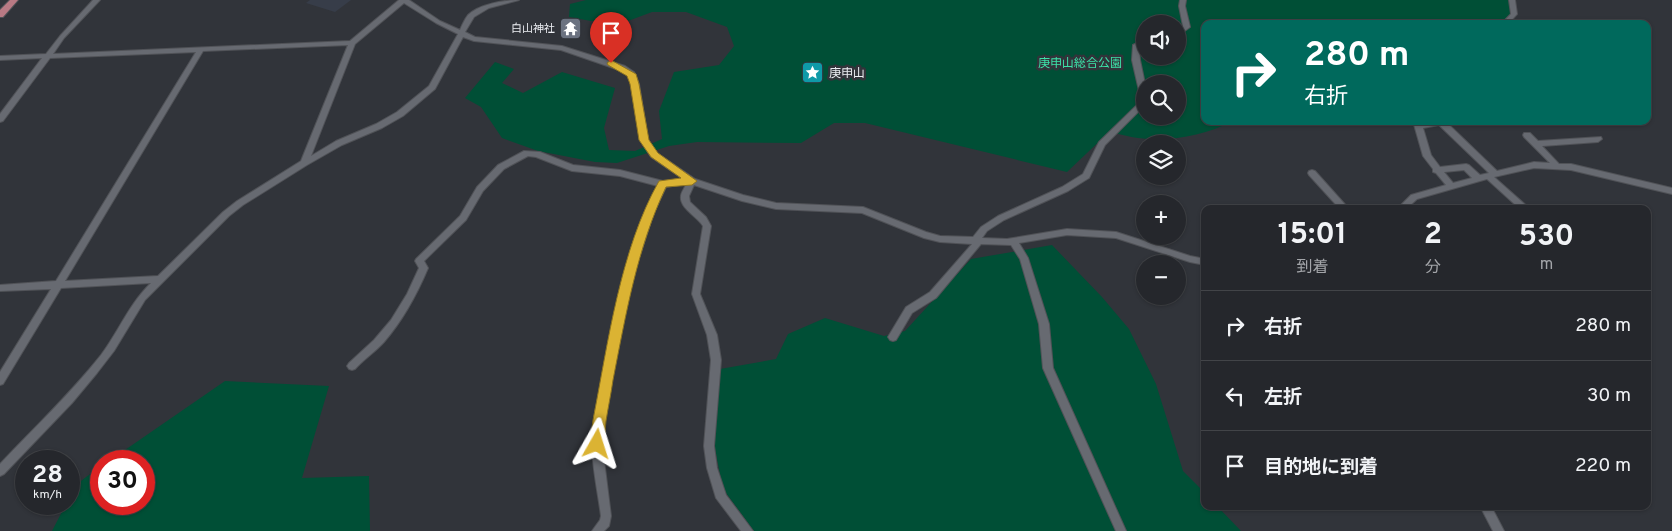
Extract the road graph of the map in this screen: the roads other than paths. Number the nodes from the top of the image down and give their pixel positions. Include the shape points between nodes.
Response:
1 (14, 0) edge
2 (97, 0) edge
3 (404, 0) edge
4 (516, 0) edge
5 (1183, 0) edge
6 (1512, 0) edge
7 (1184, 15) edge
8 (0, 16) edge
9 (1508, 20) edge
10 (461, 34) junction
11 (352, 43) junction
12 (201, 49) junction
13 (48, 56) junction
14 (0, 58) edge
15 (1137, 65) edge
16 (0, 119) edge
17 (1418, 125) edge
18 (1444, 125) edge
19 (1527, 135) dead end
20 (1598, 139) dead end
21 (1537, 144) junction
22 (304, 163) junction
23 (1557, 166) junction
24 (1436, 170) junction
25 (1312, 173) dead end
26 (1492, 175) junction
27 (1478, 178) junction
28 (692, 181) junction
29 (663, 184) junction
30 (1451, 186) junction
31 (1672, 191) edge
32 (1341, 205) edge
33 (1405, 205) edge
34 (1522, 205) edge
35 (1014, 240) junction
36 (977, 241) junction
37 (1201, 261) edge
38 (159, 279) junction
39 (59, 285) junction
40 (0, 288) edge
41 (893, 337) dead end
42 (352, 366) dead end
43 (0, 381) edge
44 (0, 471) edge
45 (1487, 510) edge
46 (1121, 530) edge
47 (597, 531) edge
48 (748, 531) edge
49 (1498, 531) edge

1 - 8 main road
2 - 13 street
3 - 10 street
3 - 11 street
4 - 10 street via 479,10 471,16
5 - 7 street
6 - 9 street via 1514,14
10 - 22 street via 432,87 416,102 380,126
10 - 28 street via 506,44 562,48 622,68 631,74 635,84 644,140 654,155
11 - 12 street
11 - 22 street
12 - 13 street
12 - 39 street
13 - 14 street
13 - 16 street
15 - 36 street via 1144,95 1141,105 1102,144 1086,176 1072,186 1001,218 984,229
17 - 24 street via 1427,156
18 - 26 street
19 - 21 street
20 - 21 street
21 - 23 street
22 - 38 street via 233,208
23 - 26 street via 1534,165
23 - 31 street
24 - 27 street via 1466,167
24 - 30 street
25 - 32 street
26 - 27 street
26 - 34 street
27 - 30 street
28 - 29 street
28 - 36 street via 776,206 863,210 924,235
28 - 48 street via 685,196 686,203 707,226 696,294 712,335 716,360 709,446 712,468 721,498
29 - 42 street via 620,173 572,168 527,153 500,168 480,189 463,218 418,261 424,268 399,315 380,340
29 - 47 street via 633,256 601,412 597,444 606,516
30 - 33 street via 1414,197
35 - 36 street
35 - 37 street via 1067,232 1116,235
35 - 46 street via 1024,258 1044,324 1048,368
36 - 41 street via 933,296 909,310
38 - 39 street
38 - 44 street via 134,308 96,367
39 - 40 street
39 - 43 street
45 - 49 street

